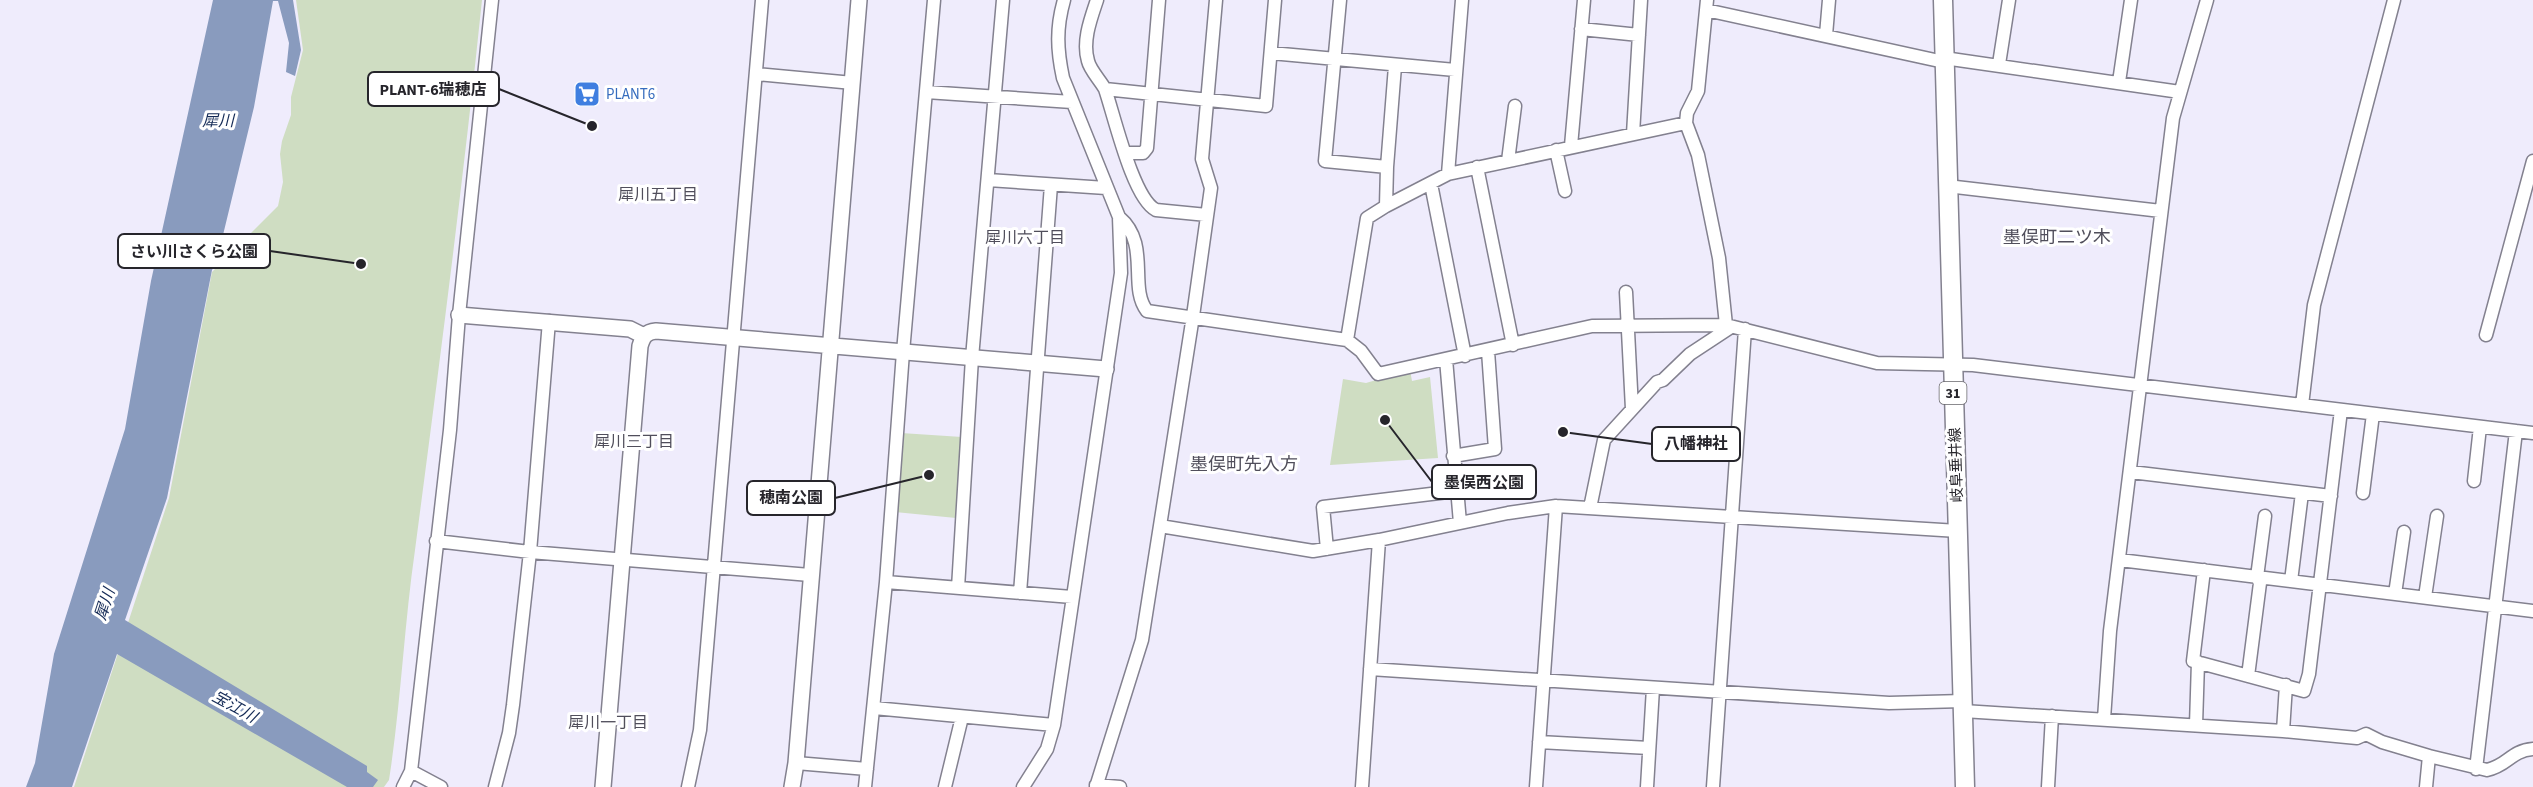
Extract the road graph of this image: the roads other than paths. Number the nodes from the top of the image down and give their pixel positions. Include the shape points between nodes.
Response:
1 (492, 0) edge
2 (762, 0) edge
3 (859, 0) edge
4 (934, 0) edge
5 (1003, 0) edge
6 (1064, 0) edge
7 (1097, 0) edge
8 (1159, 0) edge
9 (1216, 0) edge
10 (1275, 0) edge
11 (1340, 0) edge
12 (1462, 0) edge
13 (1584, 0) edge
14 (1641, 0) edge
15 (1829, 0) edge
16 (1942, 0) edge
17 (2009, 0) edge
18 (2131, 0) edge
19 (2207, 0) edge
20 (2394, 0) edge
21 (1706, 5) edge
22 (1581, 29) junction
23 (1639, 35) junction
24 (1826, 35) junction
25 (1271, 53) junction
26 (1334, 58) junction
27 (1944, 60) junction
28 (1999, 64) junction
29 (1395, 66) junction
30 (1455, 70) junction
31 (756, 74) junction
32 (2119, 82) junction
33 (853, 83) junction
34 (1105, 89) junction
35 (926, 92) junction
36 (2180, 92) junction
37 (1152, 95) junction
38 (995, 97) junction
39 (1207, 101) junction
40 (1072, 102) junction
41 (1515, 106) dead end
42 (1686, 123) junction
43 (1633, 134) junction
44 (1571, 146) junction
45 (1556, 150) junction
46 (1126, 153) junction
47 (1508, 161) junction
48 (2533, 161) edge
49 (1388, 167) junction
50 (1477, 167) junction
51 (1448, 174) junction
52 (988, 180) junction
53 (1431, 184) junction
54 (1051, 185) junction
55 (1947, 186) junction
56 (1106, 188) junction
57 (1565, 191) dead end
58 (1386, 206) junction
59 (2162, 212) junction
60 (1208, 215) junction
61 (1119, 217) junction
62 (1626, 292) dead end
63 (459, 315) junction
64 (1193, 316) junction
65 (549, 321) junction
66 (1628, 324) junction
67 (1729, 326) junction
68 (1745, 329) junction
69 (2486, 335) dead end
70 (644, 336) junction
71 (734, 338) junction
72 (1347, 340) junction
73 (1513, 345) junction
74 (830, 346) junction
75 (1488, 351) junction
76 (903, 352) junction
77 (1465, 356) junction
78 (972, 358) junction
79 (1446, 359) junction
80 (1039, 364) junction
81 (1952, 365) junction
82 (1107, 369) junction
83 (2139, 385) junction
84 (2302, 405) junction
85 (1632, 409) junction
86 (2341, 410) junction
87 (2373, 414) junction
88 (2480, 427) junction
89 (2516, 431) junction
90 (2533, 433) edge
91 (1453, 456) junction
92 (2131, 472) junction
93 (2474, 481) dead end
94 (1456, 490) junction
95 (2302, 493) junction
96 (2363, 493) dead end
97 (2331, 496) junction
98 (1556, 506) junction
99 (1590, 508) junction
100 (2265, 516) dead end
101 (2437, 516) dead end
102 (1732, 518) junction
103 (1460, 523) junction
104 (1160, 526) junction
105 (1958, 531) junction
106 (2404, 532) dead end
107 (1379, 540) junction
108 (436, 542) junction
109 (1327, 549) junction
110 (530, 552) junction
111 (622, 560) junction
112 (2120, 560) junction
113 (714, 567) junction
114 (2204, 570) junction
115 (810, 575) junction
116 (2258, 577) junction
117 (2291, 581) junction
118 (886, 582) junction
119 (2320, 585) junction
120 (958, 588) junction
121 (1020, 592) junction
122 (2394, 594) junction
123 (1072, 597) junction
124 (2425, 597) junction
125 (2495, 606) junction
126 (2533, 611) edge
127 (2198, 662) junction
128 (1370, 669) junction
129 (2248, 676) junction
130 (1543, 681) junction
131 (2286, 686) junction
132 (1653, 688) junction
133 (1719, 692) junction
134 (1963, 706) junction
135 (874, 708) junction
136 (2052, 716) junction
137 (962, 717) junction
138 (2104, 719) junction
139 (1054, 725) junction
140 (2196, 725) junction
141 (2283, 731) junction
142 (2533, 735) edge
143 (1539, 742) junction
144 (1650, 748) junction
145 (2532, 749) edge
146 (2429, 756) junction
147 (796, 763) junction
148 (867, 769) junction
149 (2476, 769) junction
150 (411, 771) junction
151 (1096, 786) edge
152 (404, 787) edge
153 (441, 787) edge
154 (495, 787) edge
155 (603, 787) edge
156 (688, 787) edge
157 (792, 787) edge
158 (865, 787) edge
159 (945, 787) edge
160 (1023, 787) edge
161 (1120, 787) edge
162 (1362, 787) edge
163 (1536, 787) edge
164 (1647, 787) edge
165 (1713, 787) edge
166 (1965, 787) edge
167 (2048, 787) edge
168 (2426, 787) edge

1 - 63 street
2 - 31 street
3 - 33 street
4 - 35 street
5 - 38 street
6 - 40 street via 1057,32 1058,54
7 - 34 street via 1086,50 1088,62
8 - 37 street
9 - 39 street
10 - 25 street
11 - 26 street
12 - 30 street
13 - 22 street
14 - 23 street
15 - 24 street
16 - 27 main road, 岐阜垂井線 / 31
17 - 28 street
18 - 32 street
19 - 36 street
20 - 84 street via 2314,305
21 - 24 street
21 - 42 street via 1698,91
22 - 23 street
22 - 44 street
23 - 43 street
24 - 27 street via 1920,58
25 - 26 street
25 - 39 street via 1266,106
26 - 29 street
26 - 49 street via 1325,161
27 - 28 street
27 - 55 main road, 岐阜垂井線 / 31
28 - 32 street
29 - 30 street
29 - 49 street
30 - 51 street
31 - 33 street
31 - 71 street
32 - 36 street
33 - 74 street
34 - 37 street
34 - 46 street
35 - 38 street
35 - 76 street
36 - 59 street via 2173,118
37 - 39 street
37 - 46 street via 1147,148 1143,153
38 - 40 street
38 - 52 street
39 - 60 street via 1202,159 1211,188
40 - 56 street
41 - 47 street
42 - 43 street
42 - 67 street via 1698,155
43 - 44 street
44 - 45 street
45 - 47 street
45 - 57 street
46 - 60 street via 1134,181 1149,206
47 - 50 street
48 - 69 street
49 - 58 street
50 - 51 street
50 - 73 street
51 - 53 street
52 - 54 street
52 - 78 street
53 - 58 street
53 - 77 street
54 - 56 street
54 - 80 street
55 - 59 street
55 - 81 main road, 岐阜垂井線 / 31
56 - 61 street
58 - 72 street via 1367,218
59 - 83 street
60 - 64 street
61 - 64 street via 1134,236 1143,306 1147,311
61 - 82 street via 1121,273
62 - 66 street
63 - 65 street
63 - 108 street
64 - 72 street
64 - 104 street
65 - 70 street via 630,329
65 - 110 street
66 - 67 street
66 - 73 street via 1592,326
66 - 85 street
67 - 68 street
67 - 85 street via 1657,382
68 - 81 street via 1877,363
68 - 102 street
70 - 71 street via 656,331
70 - 111 street via 640,346
71 - 74 street
71 - 113 street
72 - 79 street via 1378,374
73 - 75 street
74 - 76 street
74 - 115 street
75 - 77 street
75 - 91 street via 1495,449
76 - 78 street
76 - 118 street
77 - 79 street
78 - 80 street
78 - 120 street
79 - 91 street
80 - 82 street
80 - 121 street
81 - 83 street
81 - 105 main road, 岐阜垂井線 / 31
82 - 123 street
83 - 84 street
83 - 92 street
84 - 86 street
85 - 99 street via 1604,440
86 - 87 street
86 - 97 street
87 - 88 street
87 - 96 street
88 - 89 street
88 - 93 street
89 - 90 street
89 - 125 street
91 - 94 street
92 - 95 street
92 - 112 street
94 - 103 street
94 - 109 street via 1323,507
95 - 97 street
95 - 117 street
97 - 119 street
98 - 99 street
98 - 103 street
98 - 130 street
99 - 102 street
100 - 116 street
101 - 124 street
102 - 105 street
102 - 133 street
103 - 107 street
104 - 109 street via 1314,551
104 - 151 street via 1142,640
105 - 134 main road, 岐阜垂井線 / 31
106 - 122 street
107 - 109 street
107 - 128 street
108 - 110 street
108 - 150 street
110 - 111 street
110 - 154 street via 510,724
111 - 113 street
111 - 155 street
112 - 114 street
112 - 138 street
113 - 115 street
113 - 156 street via 700,730
114 - 116 street
114 - 127 street via 2193,661
115 - 147 street
116 - 117 street
116 - 129 street
117 - 119 street
118 - 120 street
118 - 135 street
119 - 122 street
119 - 131 street via 2304,691
120 - 121 street
121 - 123 street
122 - 124 street
123 - 139 street
124 - 125 street
125 - 126 street
125 - 149 street
127 - 129 street
127 - 140 street
128 - 130 street
128 - 162 street
129 - 131 street
130 - 132 street
130 - 143 street
131 - 141 street
132 - 133 street
132 - 144 street
133 - 134 street via 1889,703 1934,700
133 - 165 street
134 - 136 street
134 - 166 main road, 岐阜垂井線 / 31
135 - 137 street
135 - 148 street
136 - 138 street
136 - 167 street
137 - 139 street
137 - 159 street
138 - 140 street
139 - 160 street via 1047,749
140 - 141 street
141 - 146 street via 2357,738 2366,734
142 - 145 street
143 - 144 street
143 - 163 street
144 - 164 street
145 - 149 street via 2519,750 2497,768
146 - 149 street
146 - 168 street
147 - 148 street
147 - 157 street
148 - 158 street
150 - 152 street
150 - 153 street
151 - 161 street

